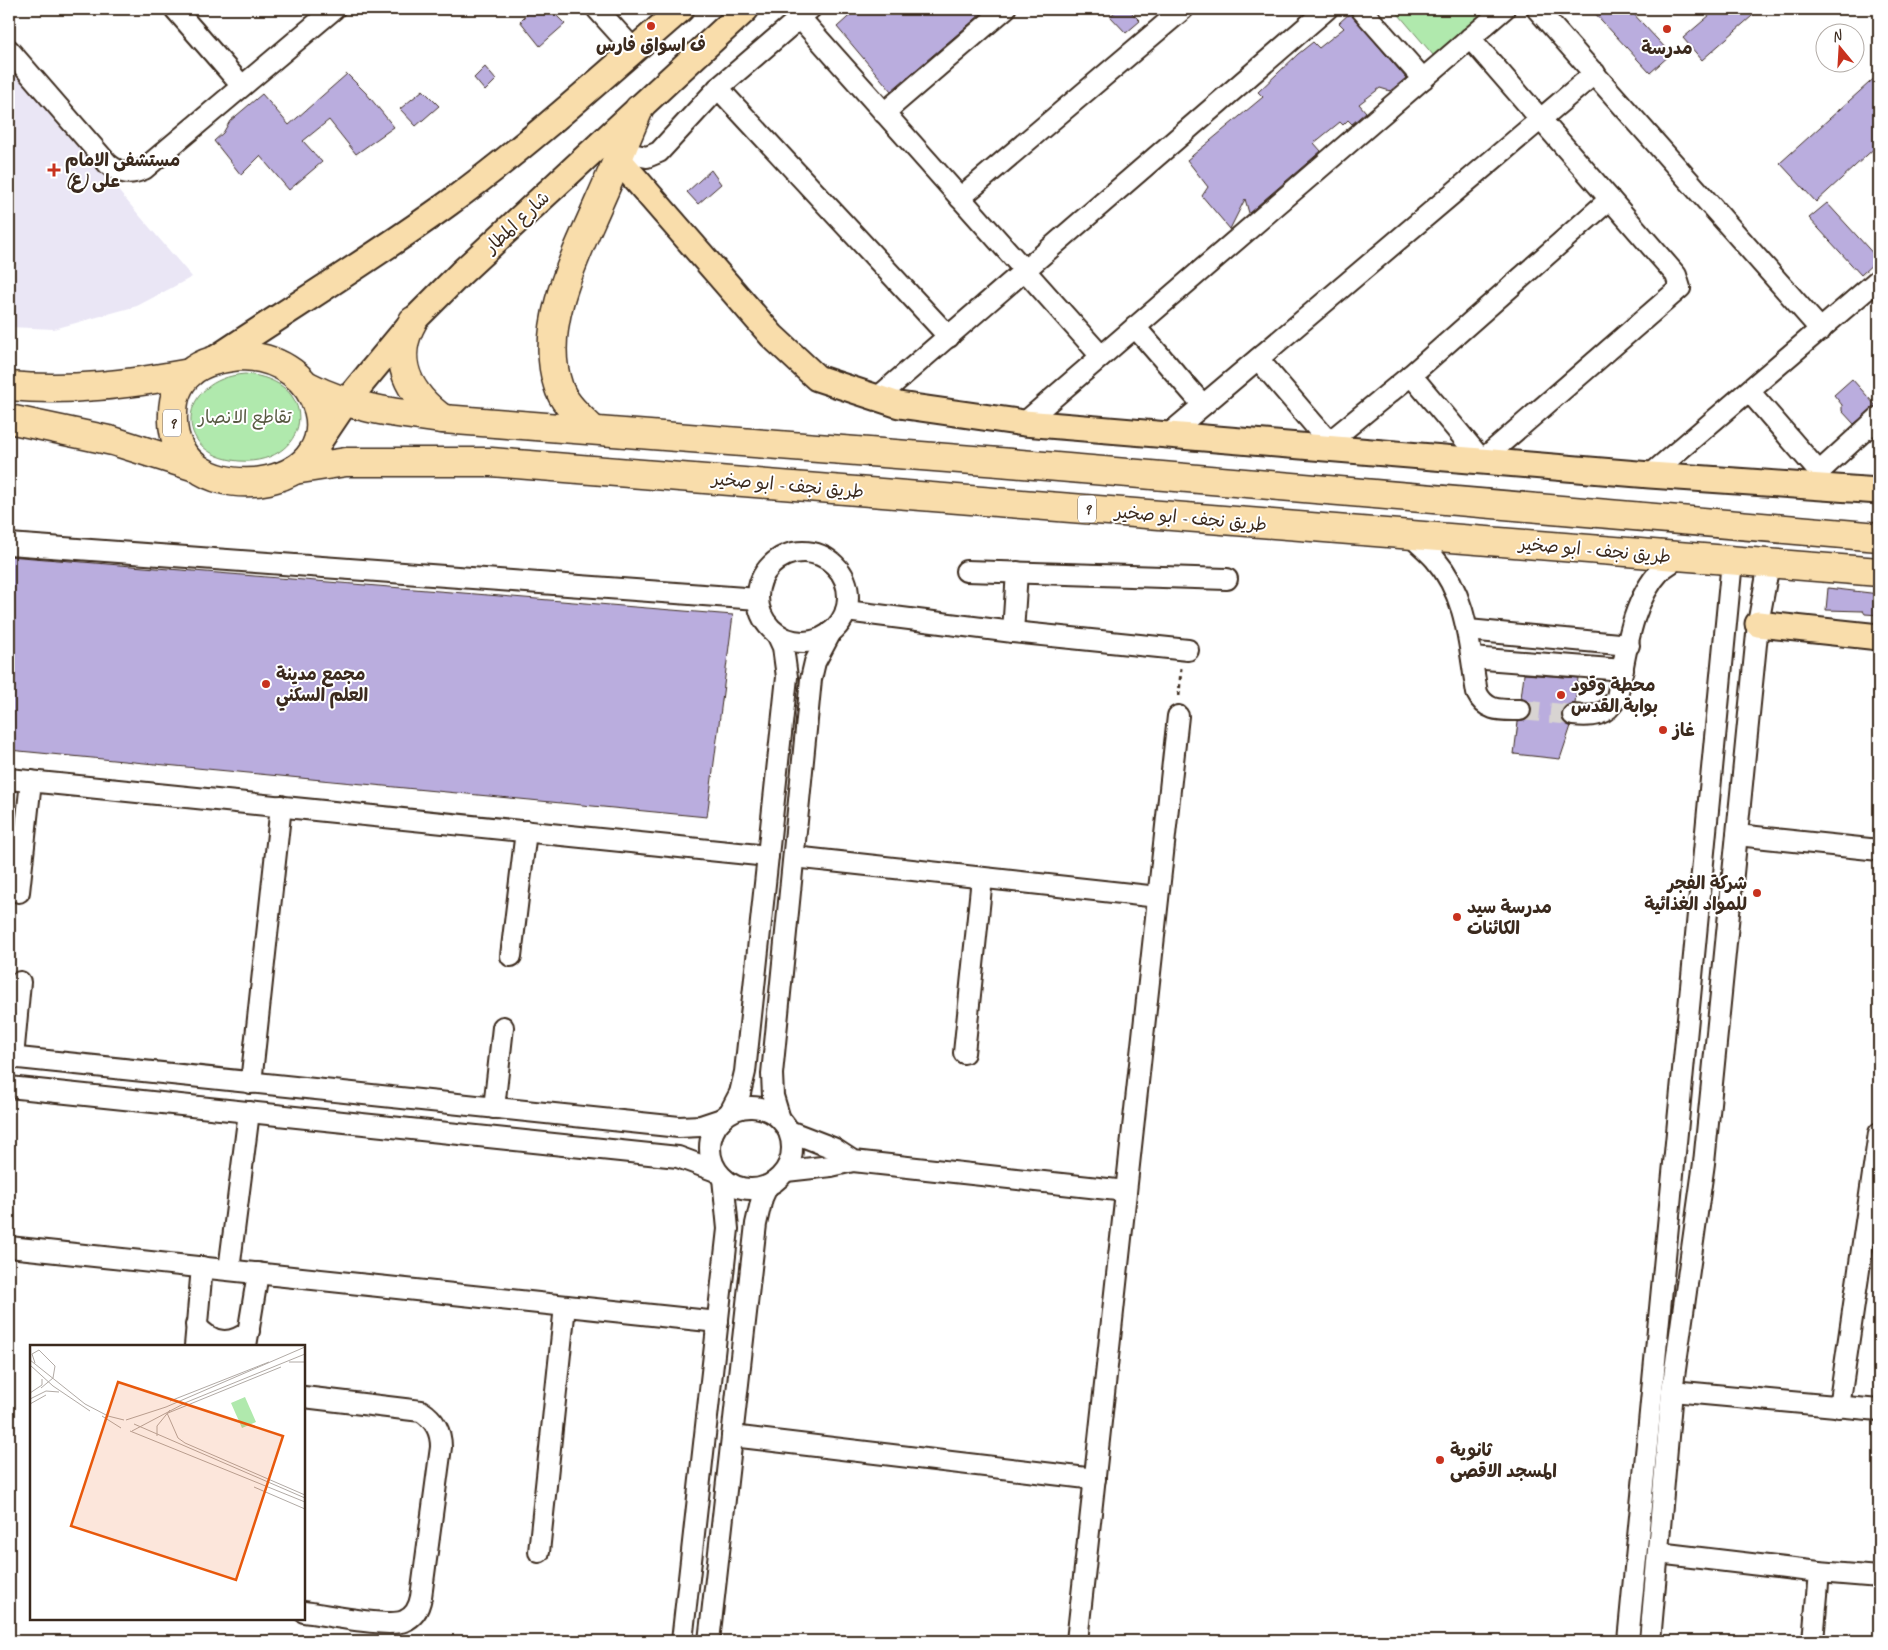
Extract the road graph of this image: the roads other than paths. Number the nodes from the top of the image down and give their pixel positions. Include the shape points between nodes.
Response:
1 (175, 9) edge
2 (334, 9) edge
3 (681, 9) edge
4 (746, 9) edge
5 (1005, 9) edge
6 (1183, 9) edge
7 (1327, 9) edge
8 (1361, 9) edge
9 (1504, 9) edge
10 (1537, 9) edge
11 (608, 12) edge
12 (805, 13) edge
13 (1470, 38) junction
14 (9, 50) edge
15 (634, 50) junction
16 (1594, 73) junction
17 (1423, 79) junction
18 (242, 86) junction
19 (718, 88) junction
20 (639, 108) junction
21 (884, 113) junction
22 (1541, 119) junction
23 (620, 155) junction
24 (960, 198) junction
25 (1610, 199) junction
26 (1025, 271) junction
27 (1879, 278) edge
28 (413, 321) junction
29 (1135, 327) junction
30 (1822, 330) junction
31 (949, 337) junction
32 (1101, 356) junction
33 (1258, 359) junction
34 (201, 367) junction
35 (1411, 375) junction
36 (9, 386) edge
37 (308, 386) junction
38 (1749, 391) junction
39 (877, 398) junction
40 (345, 403) junction
41 (1203, 405) junction
42 (1879, 417) edge
43 (443, 419) junction
44 (9, 420) edge
45 (1024, 423) junction
46 (592, 430) junction
47 (1168, 435) junction
48 (1326, 444) junction
49 (1482, 460) junction
50 (302, 462) junction
51 (192, 466) junction
52 (1650, 475) junction
53 (1814, 479) junction
54 (1879, 491) edge
55 (1410, 535) junction
56 (1879, 537) edge
57 (9, 544) edge
58 (1680, 557) junction
59 (1732, 561) junction
60 (1769, 564) junction
61 (966, 571) dead end
62 (1017, 572) junction
63 (1879, 572) edge
64 (1227, 579) dead end
65 (758, 599) junction
66 (846, 611) junction
67 (1758, 624) junction
68 (1468, 630) junction
69 (831, 632) junction
70 (1013, 632) junction
71 (777, 634) junction
72 (1879, 637) edge
73 (1629, 645) junction
74 (1185, 650) road end
75 (1472, 658) junction
76 (1623, 670) junction
77 (1520, 710) tunnel mouth
78 (1573, 715) tunnel mouth
79 (1178, 716) road end
80 (9, 779) edge
81 (31, 781) junction
82 (281, 806) junction
83 (526, 831) junction
84 (1737, 835) junction
85 (1879, 850) edge
86 (768, 856) junction
87 (794, 857) junction
88 (982, 878) junction
89 (19, 892) dead end
90 (1158, 897) junction
91 (511, 956) dead end
92 (20, 982) dead end
93 (504, 1027) dead end
94 (964, 1053) dead end
95 (11, 1058) edge
96 (251, 1083) junction
97 (9, 1087) edge
98 (494, 1108) junction
99 (249, 1112) junction
100 (726, 1115) junction
101 (784, 1124) junction
102 (1879, 1133) edge
103 (1674, 1160) junction
104 (853, 1161) junction
105 (1704, 1163) junction
106 (786, 1172) junction
107 (719, 1175) junction
108 (767, 1187) junction
109 (1126, 1191) junction
110 (9, 1247) edge
111 (202, 1267) junction
112 (229, 1270) junction
113 (258, 1273) junction
114 (565, 1306) junction
115 (718, 1322) junction
116 (196, 1325) junction
117 (248, 1339) edge
118 (195, 1345) edge
119 (1672, 1392) junction
120 (305, 1397) edge
121 (1839, 1407) junction
122 (1879, 1410) edge
123 (732, 1436) junction
124 (1095, 1479) junction
125 (539, 1552) dead end
126 (1658, 1553) junction
127 (1819, 1572) junction
128 (1879, 1577) edge
129 (305, 1612) edge
130 (682, 1641) edge
131 (709, 1641) edge
132 (1078, 1641) edge
133 (1628, 1641) edge
134 (1650, 1641) edge
135 (1813, 1641) edge

1 - 18 street
2 - 18 street
3 - 15 main road
4 - 20 main road, شارع المطار
5 - 21 street
6 - 24 street
7 - 26 street
8 - 17 street
9 - 13 street
10 - 16 street
11 - 15 street
12 - 19 street
12 - 21 street
13 - 17 street
13 - 22 street
14 - 18 street via 108,164 124,173 144,169
15 - 34 main road via 451,202
16 - 22 street
16 - 30 street
17 - 29 street
19 - 23 street via 659,152 647,157
19 - 31 street
20 - 23 highway
20 - 28 main road, شارع المطار
21 - 24 street
22 - 25 street
22 - 33 street
23 - 39 main road via 772,336 817,378
23 - 46 highway via 570,268 561,295 553,347 558,386 573,411
24 - 26 street
25 - 35 street
25 - 49 street via 1676,275 1680,288
26 - 31 street
26 - 32 street
27 - 30 street
28 - 40 main road, شارع المطار
28 - 43 highway via 405,336 405,371 417,397
29 - 32 street
29 - 41 street
30 - 38 street
31 - 39 street
32 - 45 street
33 - 41 street
33 - 48 street
34 - 36 highway, 9 via 116,385 83,388
34 - 37 highway, 9 via 239,356 268,359 283,365
34 - 51 highway, 9 via 174,396 172,424 176,442
35 - 48 street
35 - 49 street
37 - 40 highway, طريق نجف - ابو صخير / 9
37 - 50 highway, 9 via 316,399 320,416 318,434
38 - 52 street
38 - 53 street
39 - 45 main road via 899,405
40 - 43 highway, طريق نجف - ابو صخير / 9 via 378,411
40 - 50 main road, شارع المطار
41 - 47 street
42 - 53 street
43 - 46 highway, طريق نجف - ابو صخير / 9
44 - 51 highway, 9 via 113,441
45 - 47 main road
46 - 56 highway, طريق نجف - ابو صخير / 9
47 - 48 main road
48 - 49 main road
49 - 52 main road
50 - 51 highway, 9 via 268,480 248,482 215,478
50 - 55 highway, طريق نجف - ابو صخير / 9 via 492,462
52 - 53 main road
53 - 54 main road
55 - 58 highway, طريق نجف - ابو صخير / 9
55 - 68 street via 1445,573 1462,606
57 - 65 street
58 - 59 highway, طريق نجف - ابو صخير / 9
58 - 73 street via 1662,569 1651,584 1634,618
59 - 60 highway, طريق نجف - ابو صخير / 9
59 - 103 street
60 - 63 highway, طريق نجف - ابو صخير / 9
60 - 67 street
61 - 62 street
62 - 64 street
62 - 70 street
65 - 66 street via 760,582 769,567 783,556 800,552 817,554 832,563 843,577 848,594
65 - 71 street via 760,613
66 - 69 street
66 - 70 street
67 - 72 main road
67 - 84 street
68 - 73 street
68 - 75 street
69 - 71 street via 804,642
69 - 87 street via 818,655 811,679
70 - 74 street
71 - 86 street via 787,677
73 - 76 street
75 - 76 street
75 - 77 street via 1481,701 1493,710
76 - 78 street via 1613,706 1598,715
79 - 90 street
80 - 81 street
81 - 82 street
81 - 89 street
82 - 83 street
82 - 96 street
83 - 86 street
83 - 91 street
84 - 85 street
84 - 105 street
86 - 100 street via 746,1072 740,1093
87 - 88 street
87 - 101 street via 772,1074 773,1096
88 - 90 street
88 - 94 street
90 - 109 street
92 - 95 street
93 - 98 street
95 - 96 street
96 - 98 street
97 - 99 street
98 - 100 street via 679,1128 701,1126
99 - 107 street via 678,1157
99 - 112 street
100 - 101 street via 753,1107 767,1109
100 - 107 street via 711,1138 710,1151
101 - 104 street
101 - 106 street via 793,1144
102 - 121 street
103 - 105 street
103 - 133 street
104 - 106 street
104 - 109 street
105 - 119 street
106 - 108 street
107 - 108 street via 744,1189
107 - 115 street via 728,1229
108 - 123 street via 756,1224
109 - 124 street
110 - 111 street
111 - 112 street
111 - 116 street
112 - 113 street
113 - 114 street
113 - 117 street
114 - 115 street
114 - 125 street
115 - 130 street
116 - 117 street via 218,1341
116 - 118 street
119 - 121 street
119 - 126 street
120 - 129 street via 421,1411 434,1422 441,1447 421,1597 416,1612 404,1621 390,1624
121 - 122 street
123 - 124 street
123 - 131 street
124 - 132 street
126 - 127 street
126 - 134 street
127 - 128 street
127 - 135 street

